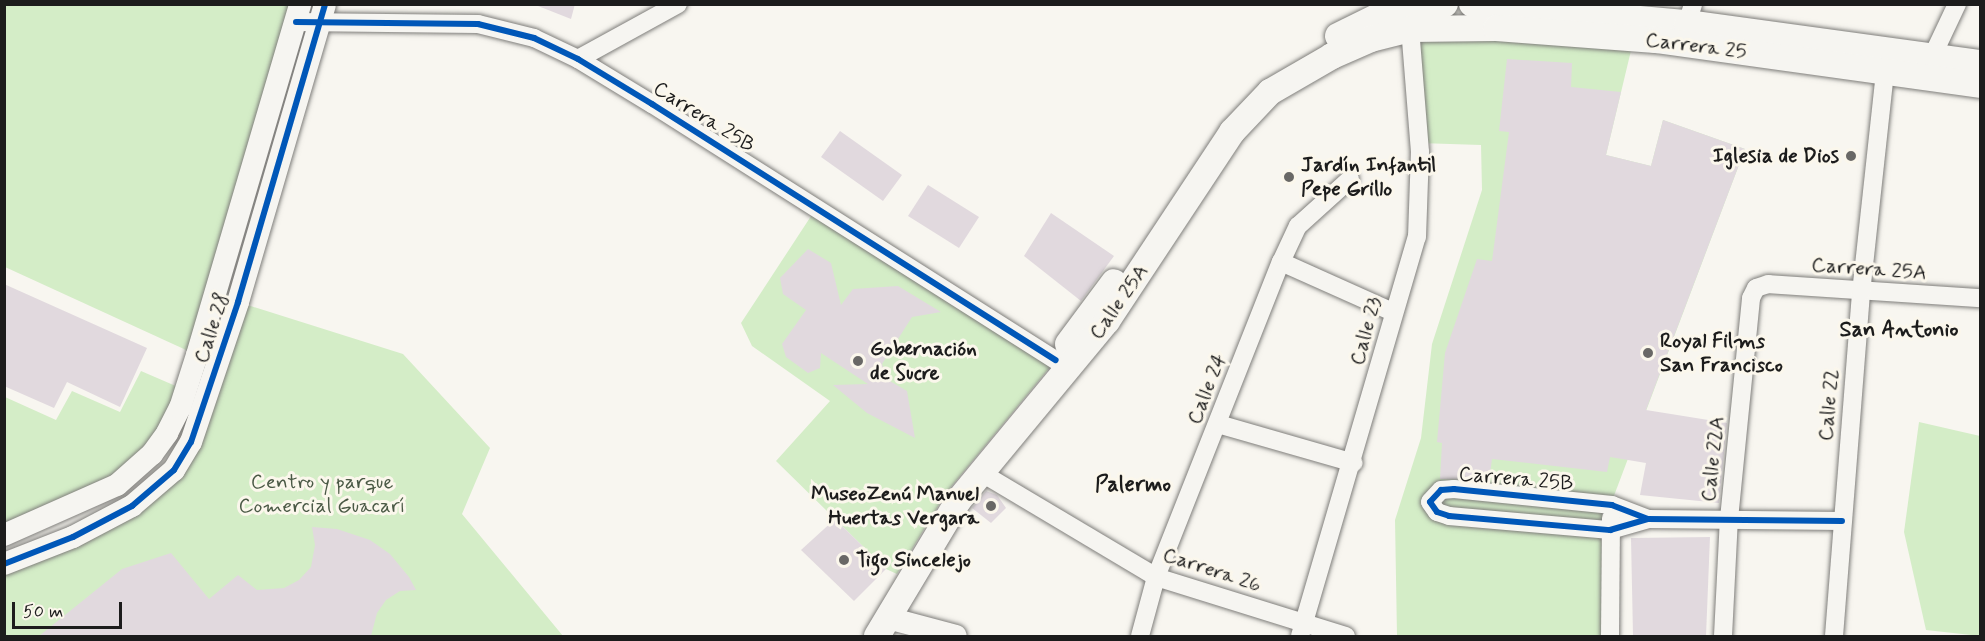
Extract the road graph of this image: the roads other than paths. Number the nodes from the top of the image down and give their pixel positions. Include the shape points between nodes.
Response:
1 (678, 4) edge
2 (1445, 4) edge
3 (1472, 4) edge
4 (1957, 4) edge
5 (1392, 12) edge
6 (298, 13) edge
7 (323, 14) edge
8 (1690, 14) edge
9 (1932, 57) junction
10 (578, 58) junction
11 (1980, 63) edge
12 (1885, 71) junction
13 (1980, 86) edge
14 (1350, 180) dead end
15 (1281, 262) junction
16 (1756, 288) joint
17 (1861, 293) junction
18 (1980, 298) edge
19 (1393, 312) junction
20 (1056, 360) junction
21 (1218, 424) junction
22 (996, 452) junction
23 (1354, 463) junction
24 (980, 472) junction
25 (1612, 505) junction
26 (1648, 519) junction
27 (1729, 519) junction
28 (1842, 521) junction
29 (1610, 530) junction
30 (4, 536) edge
31 (4, 564) edge
32 (1156, 577) junction
33 (883, 627) edge
34 (1302, 630) edge
35 (859, 636) edge
36 (956, 636) edge
37 (1140, 636) edge
38 (1346, 636) edge
39 (1610, 636) edge
40 (1723, 636) edge
41 (1834, 636) edge

1 - 10 street
2 - 5 main road
3 - 8 main road, Carrera 25
4 - 9 street
5 - 12 main road, Carrera 25 via 1496,28 1656,40
5 - 19 street, Calle 23 via 1421,193 1417,237
5 - 20 main road, Calle 25A via 1284,66 1235,102 1129,262
5 - 22 main road, Calle 25A via 1371,39 1295,75 1249,111 1100,330 1012,439
6 - 7 street, Carrera 25B
6 - 30 street, Calle 28 via 197,355 167,433 152,454 117,485
7 - 10 street, Carrera 25B via 478,24 526,35
7 - 31 street, Calle 28 via 238,302 192,442 174,470 132,506 72,537
8 - 9 main road, Carrera 25
9 - 11 main road, Carrera 25
10 - 20 street, Carrera 25B
12 - 13 main road, Carrera 25
12 - 17 street, Calle 22
14 - 15 street, Calle 24 via 1298,226
15 - 19 street
15 - 21 street, Calle 24
16 - 17 street, Carrera 25A via 1768,284
16 - 27 street, Calle 22A via 1751,298
17 - 18 street, Carrera 25A
17 - 28 street, Calle 22
19 - 23 street, Calle 23
20 - 22 main road via 1059,370
20 - 35 main road, Calle 25A via 945,493
21 - 23 street
21 - 32 street, Calle 24
22 - 24 main road, Calle 25A
23 - 34 street, Calle 23
24 - 32 street, Carrera 26
24 - 33 main road, Calle 25A via 958,501
25 - 26 street, Carrera 25B
25 - 29 street
25 - 29 street, Carrera 25B via 1454,489 1441,490 1430,502 1437,512 1449,516
26 - 27 street, Carrera 25B
26 - 29 street, Carrera 25B
27 - 28 street, Carrera 25B
27 - 40 street, Calle 22A
28 - 41 street, Calle 22
29 - 39 street
32 - 34 street, Carrera 26
32 - 37 street, Calle 24
33 - 36 street
34 - 38 street, Carrera 26

